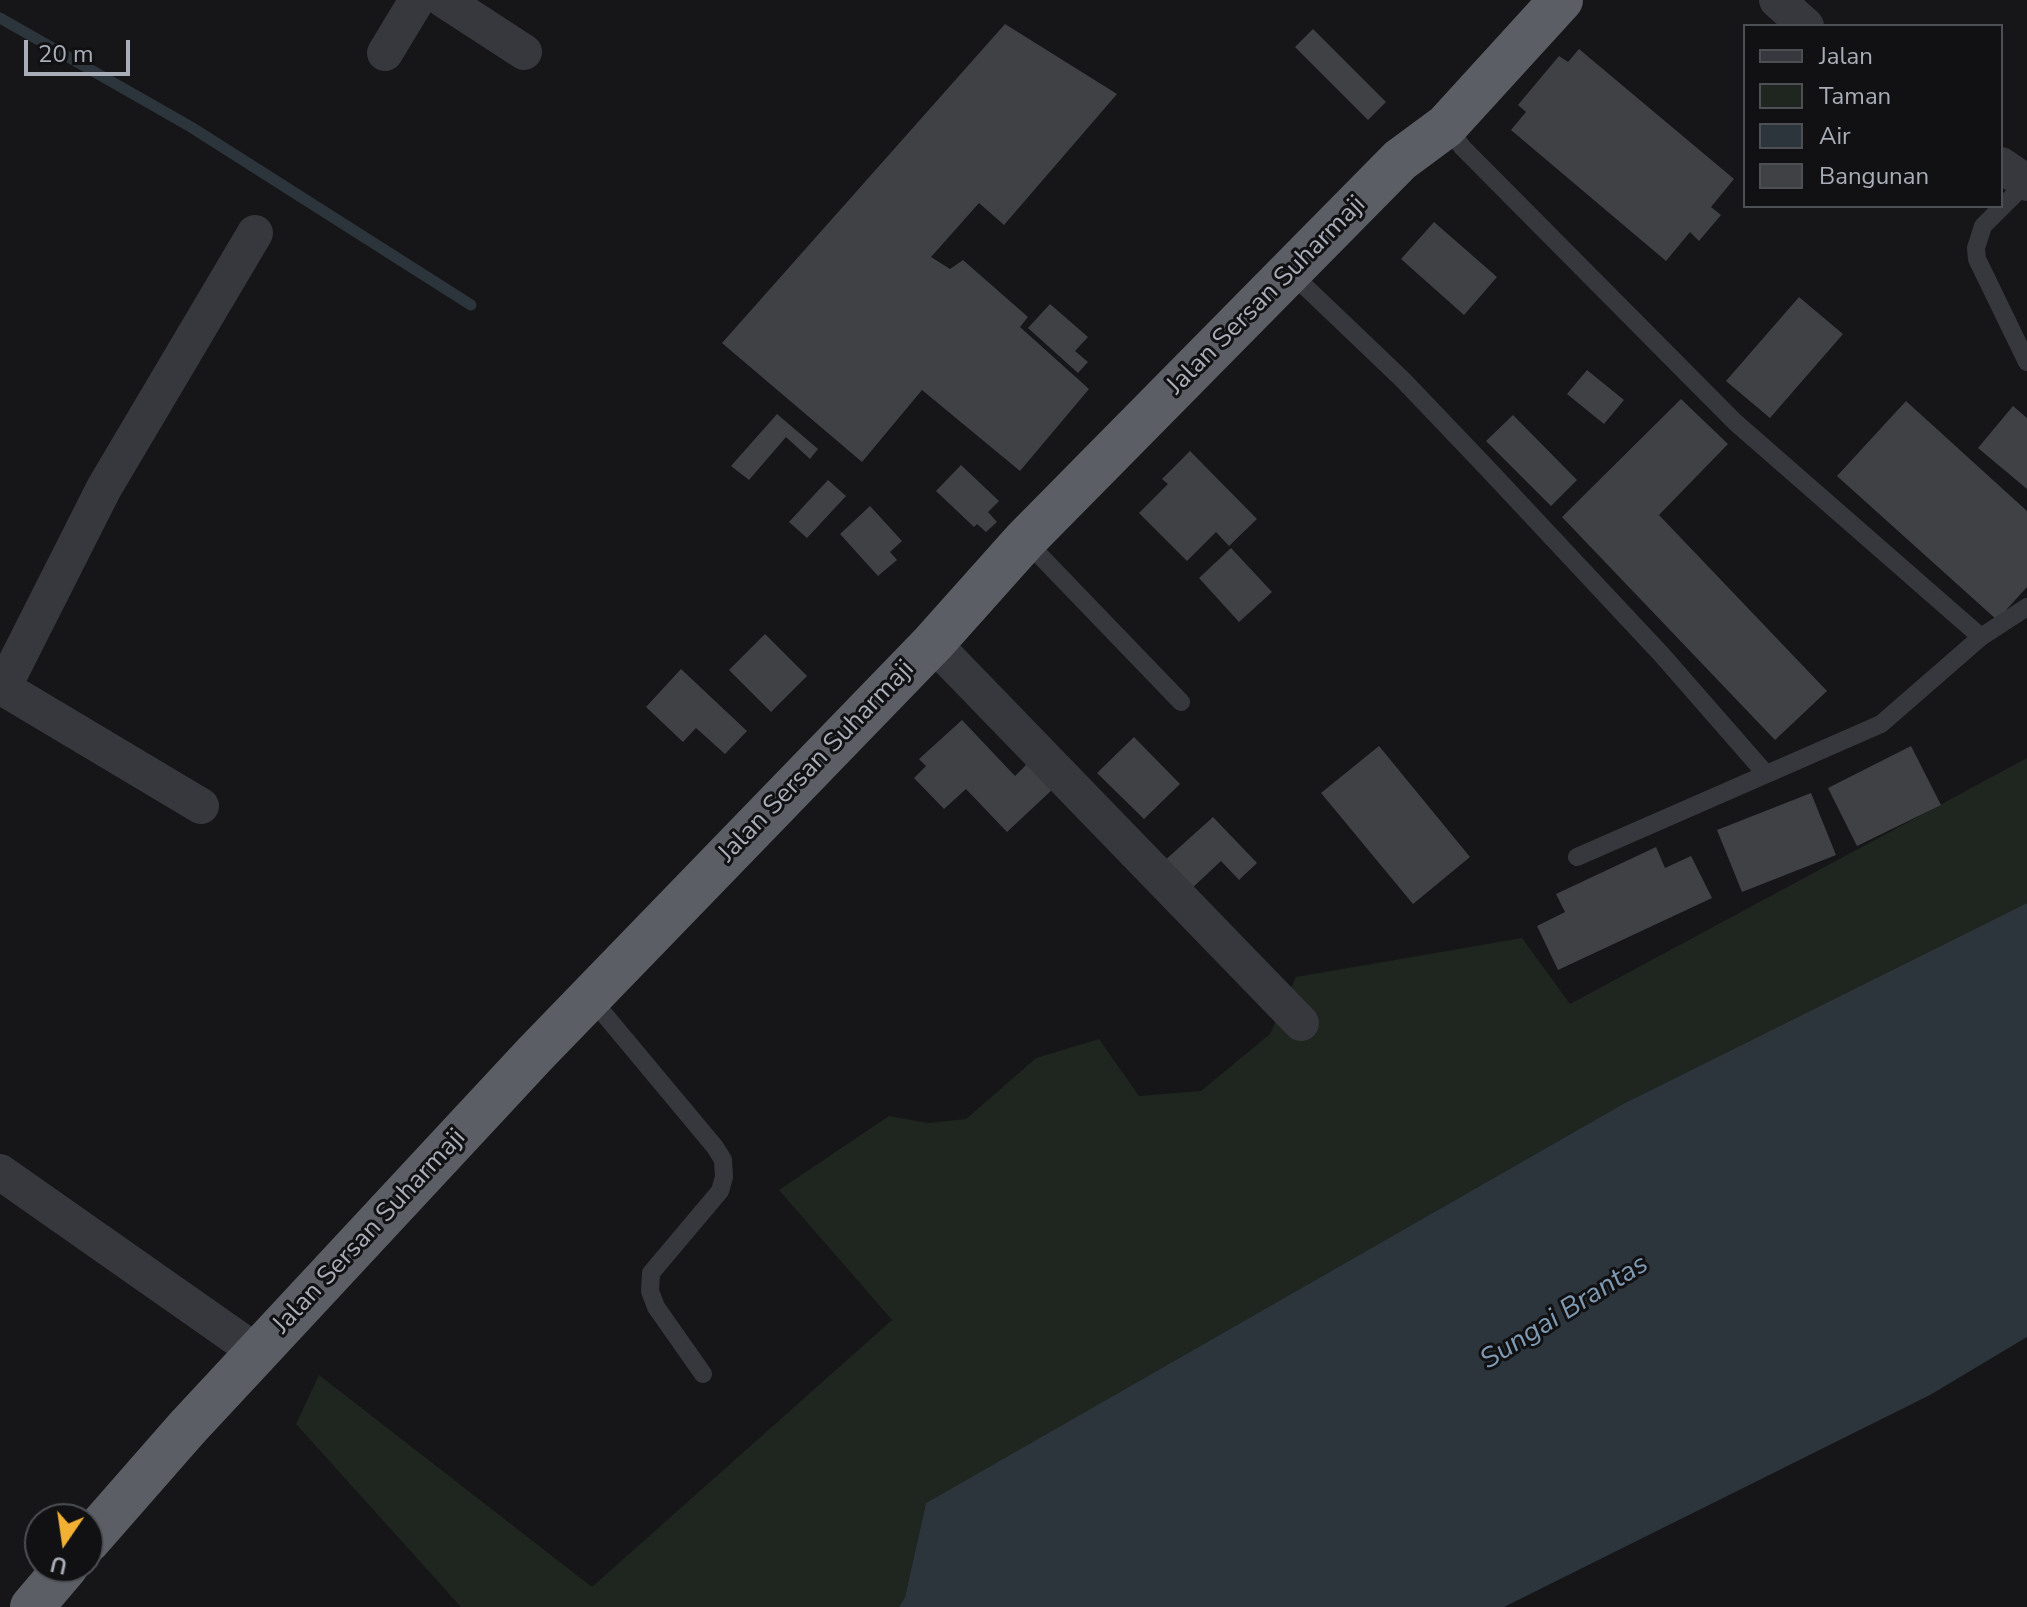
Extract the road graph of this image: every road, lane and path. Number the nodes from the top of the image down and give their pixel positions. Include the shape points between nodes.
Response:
1 (417, 0) edge
2 (444, 0) edge
3 (1561, 0) edge
4 (1777, 0) edge
5 (1804, 24) edge
6 (524, 52) dead end
7 (385, 53) dead end
8 (1446, 126) junction
9 (2003, 166) edge
10 (2027, 183) edge
11 (2003, 206) edge
12 (2001, 208) edge
13 (255, 233) dead end
14 (1291, 273) junction
15 (2027, 362) edge
16 (1025, 540) junction
17 (2027, 607) edge
18 (1981, 637) junction
19 (933, 643) junction
20 (2, 687) edge
21 (1181, 702) dead end
22 (1766, 774) junction
23 (201, 806) dead end
24 (1577, 857) dead end
25 (593, 996) junction
26 (1301, 1023) dead end
27 (0, 1172) edge
28 (258, 1353) junction
29 (703, 1374) dead end
30 (104, 1523) edge
31 (52, 1583) edge
32 (32, 1607) edge

1 - 7 street
2 - 6 street
3 - 8 highway, Jalan Sersan Suharmaji
4 - 5 street
8 - 14 highway, Jalan Sersan Suharmaji via 1400,160
8 - 18 lane via 1735,422
9 - 10 street
10 - 11 lane
12 - 15 lane via 1983,226 1977,259
13 - 20 street via 104,488
14 - 16 highway, Jalan Sersan Suharmaji
14 - 22 lane via 1487,468
16 - 19 highway, Jalan Sersan Suharmaji
16 - 21 lane
17 - 18 lane
18 - 22 lane via 1881,724
19 - 25 highway, Jalan Sersan Suharmaji
19 - 26 street
20 - 23 street
22 - 24 lane
25 - 28 highway, Jalan Sersan Suharmaji
25 - 29 lane via 723,1160 720,1191 651,1273 656,1307
27 - 28 street
28 - 30 highway, Jalan Sersan Suharmaji
31 - 32 highway

